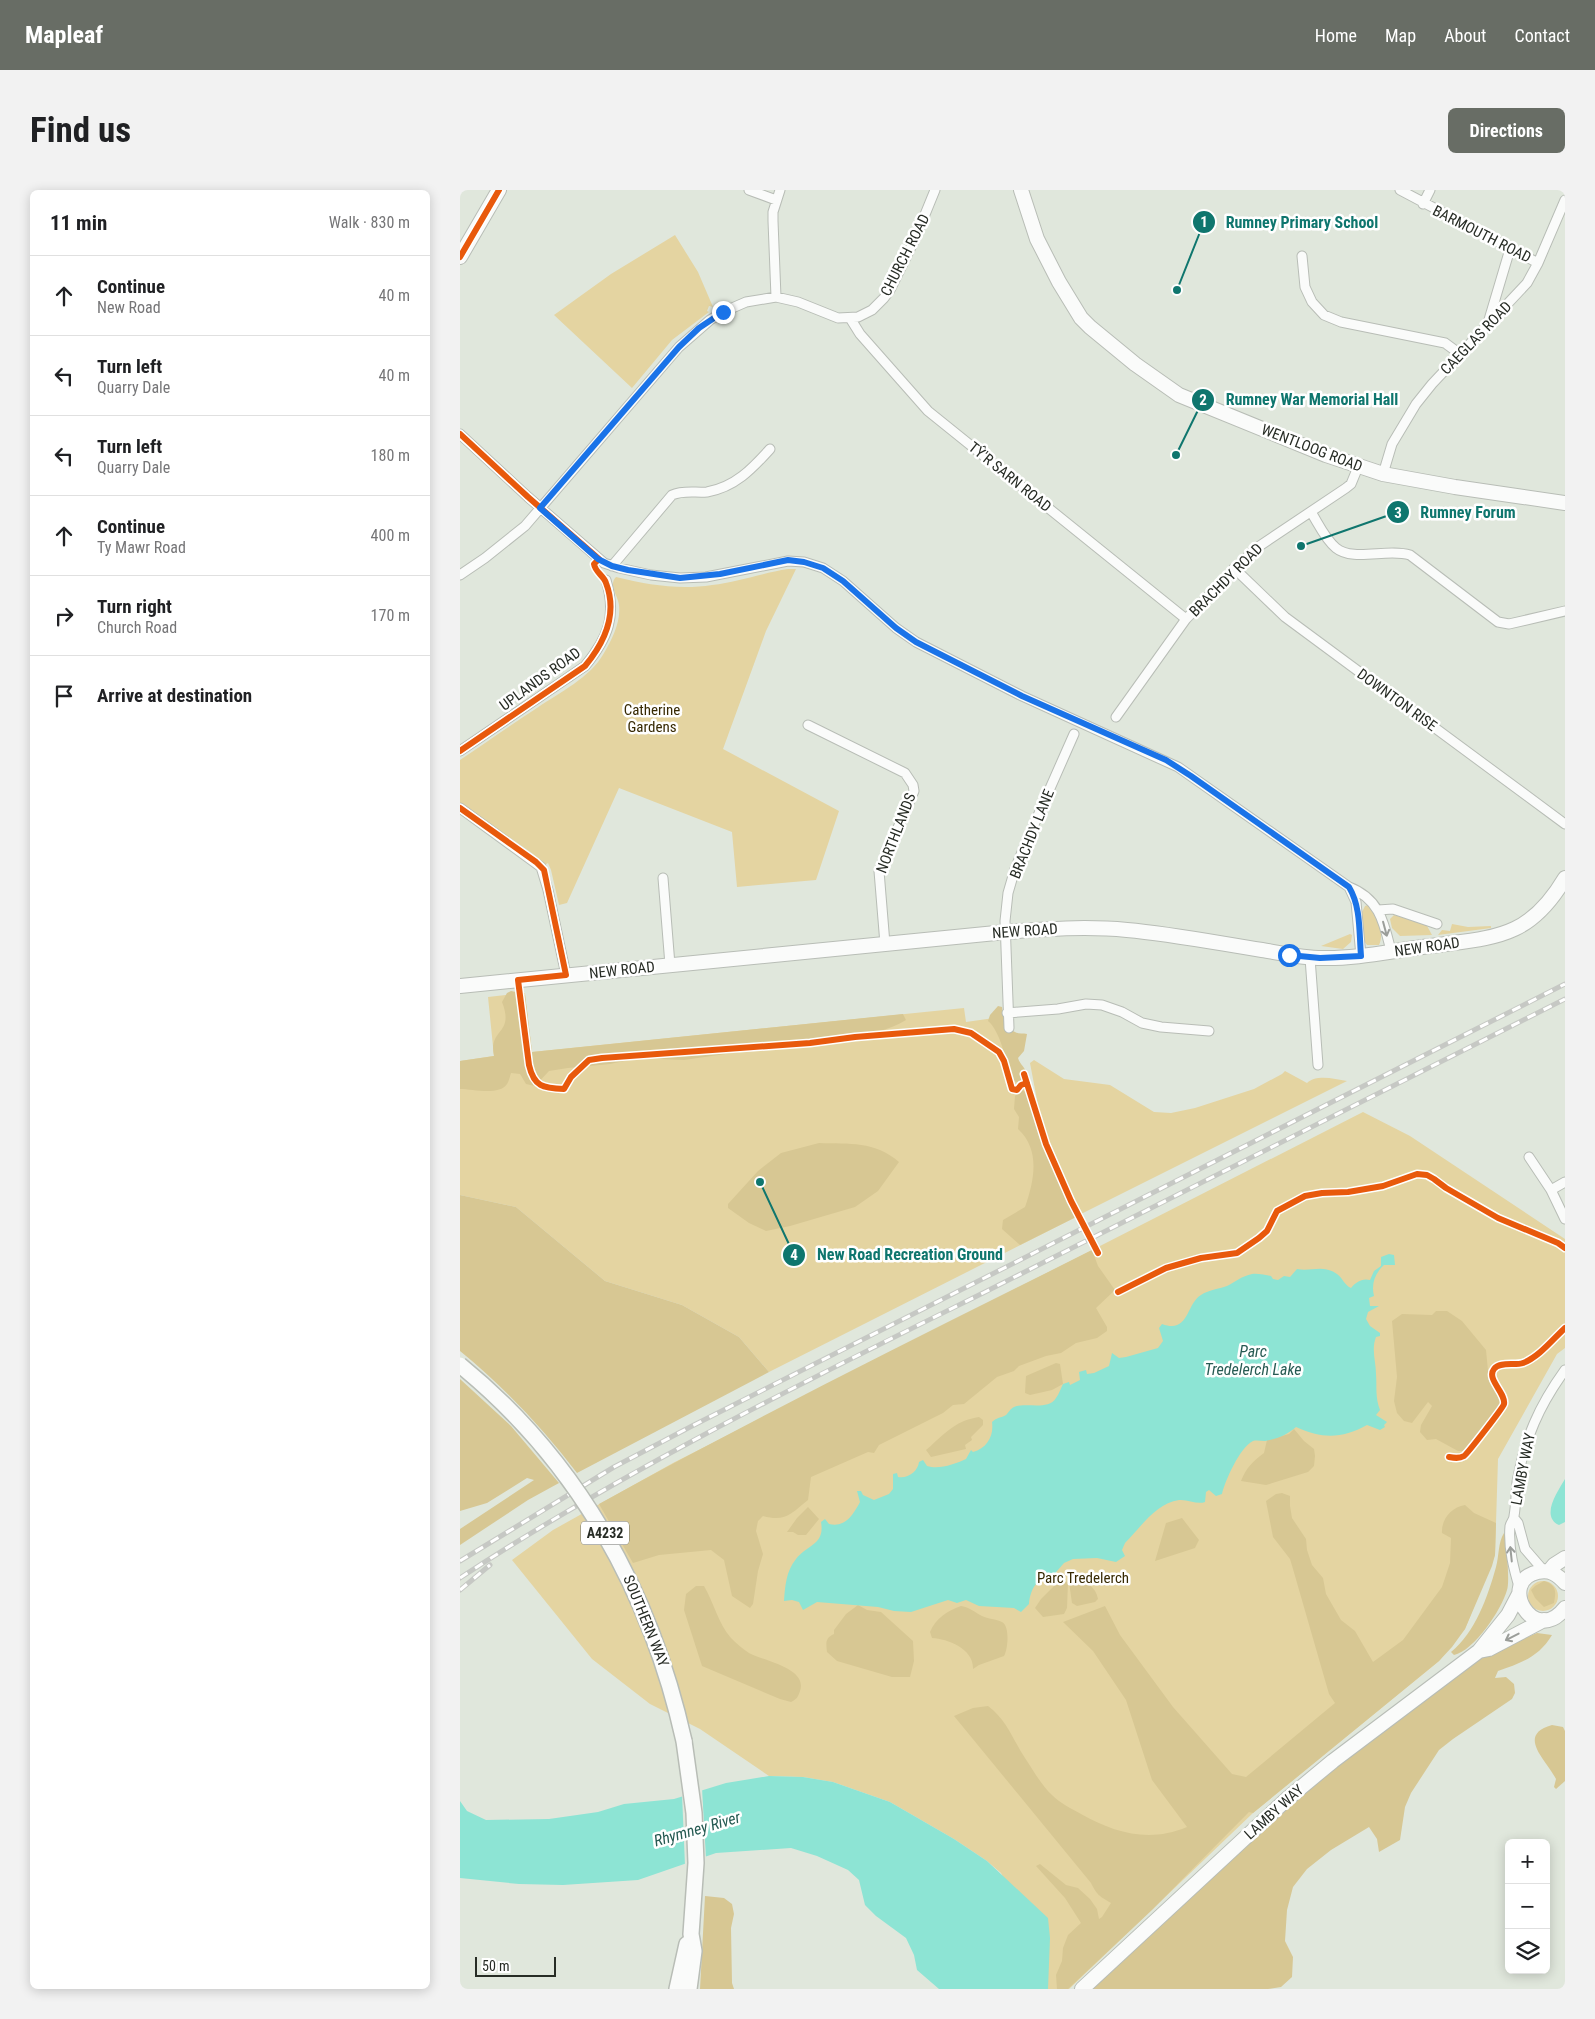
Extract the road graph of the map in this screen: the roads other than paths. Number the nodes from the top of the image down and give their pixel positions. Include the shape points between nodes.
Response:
1 (499, 190) edge
2 (748, 190) edge
3 (780, 190) edge
4 (935, 190) edge
5 (1021, 190) edge
6 (1400, 190) edge
7 (1430, 190) edge
8 (776, 200) junction
9 (1565, 200) edge
10 (1423, 204) junction
11 (1510, 249) junction
12 (1302, 256) dead end
13 (460, 257) edge
14 (1538, 263) junction
15 (776, 297) junction
16 (850, 318) junction
17 (1488, 325) junction
18 (1460, 354) junction
19 (460, 434) edge
20 (770, 449) dead end
21 (1358, 467) junction
22 (1383, 474) junction
23 (1565, 504) edge
24 (540, 508) junction
25 (1310, 512) junction
26 (612, 566) junction
27 (1234, 568) junction
28 (460, 575) edge
29 (606, 580) dead end
30 (1565, 611) edge
31 (1186, 619) junction
32 (1116, 717) dead end
33 (808, 725) dead end
34 (1074, 734) dead end
35 (460, 751) edge
36 (460, 808) edge
37 (1565, 824) edge
38 (663, 878) dead end
39 (1565, 878) edge
40 (1349, 887) junction
41 (1378, 910) junction
42 (1437, 924) dead end
43 (1006, 932) junction
44 (885, 944) junction
45 (1391, 951) junction
46 (1361, 956) junction
47 (1310, 958) junction
48 (670, 965) junction
49 (566, 976) junction
50 (460, 986) edge
51 (1007, 1012) junction
52 (1009, 1028) dead end
53 (1209, 1031) dead end
54 (1318, 1065) dead end
55 (1528, 1158) dead end
56 (1565, 1182) edge
57 (1551, 1190) junction
58 (1565, 1219) edge
59 (460, 1365) edge
60 (1565, 1370) edge
61 (1514, 1518) junction
62 (1565, 1558) edge
63 (1546, 1571) junction
64 (1565, 1583) edge
65 (1519, 1592) junction
66 (1565, 1608) edge
67 (1544, 1620) junction
68 (1479, 1651) junction
69 (691, 1934) junction
70 (677, 1989) edge
71 (690, 1989) edge
72 (1082, 1989) edge

1 - 13 street
2 - 8 street
3 - 8 street
4 - 16 street, CHURCH ROAD via 915,239 884,298 872,310
5 - 21 street, WENTLOOG ROAD via 1037,239 1070,301 1090,327 1110,344 1179,395
6 - 10 street, BARMOUTH ROAD
7 - 10 street
8 - 15 street via 773,221
9 - 14 street, CAEGLAS ROAD
10 - 11 street, BARMOUTH ROAD
11 - 14 street, BARMOUTH ROAD
11 - 17 street
12 - 18 street via 1308,295 1324,315 1341,322 1445,343
14 - 17 street, CAEGLAS ROAD via 1521,291
15 - 16 street via 798,302 830,316
15 - 24 street via 734,307 690,336
16 - 31 street, TŶ'R SARN ROAD via 860,334 928,411
17 - 18 street, CAEGLAS ROAD
18 - 22 street, CAEGLAS ROAD via 1408,415 1392,444
19 - 24 street
20 - 26 street via 748,474 729,485 706,492 677,492 672,495
21 - 22 street, WENTLOOG ROAD
21 - 25 street, BRACHDY ROAD via 1351,484
22 - 23 street, WENTLOOG ROAD
24 - 26 street via 598,559
24 - 28 street via 502,546
25 - 27 street, BRACHDY ROAD via 1264,542
25 - 30 street via 1337,549 1352,554 1410,555 1498,622 1509,624
26 - 40 street via 680,578 788,560 814,564 843,581 896,628 922,646 1178,767
27 - 31 street, BRACHDY ROAD
27 - 37 street, DOWNTON RISE via 1285,617
29 - 35 street, UPLANDS ROAD via 611,600 610,620 599,647 584,666
31 - 32 street, BRACHDY ROAD
33 - 44 street, NORTHLANDS via 905,773 914,785 879,871
34 - 43 street, BRACHDY LANE via 1015,869 1006,907
36 - 49 street via 542,866
38 - 48 street
39 - 45 street, NEW ROAD via 1535,916 1511,932
40 - 41 street via 1365,896
40 - 46 street via 1356,902
41 - 42 street via 1393,909
41 -> 45 street
43 - 44 street, NEW ROAD
43 - 47 street, NEW ROAD via 1107,928
43 - 51 street, BRACHDY LANE
44 - 48 street, NEW ROAD
45 - 46 street, NEW ROAD
46 - 47 street, NEW ROAD
47 - 54 street
48 - 49 street, NEW ROAD
49 - 50 street, NEW ROAD
51 - 52 street, BRACHDY LANE
51 - 53 street via 1102,1005 1160,1028
55 - 57 street
56 - 57 street
57 - 58 street
59 - 69 main road, SOUTHERN WAY / A4232, bridge via 517,1417 566,1476 612,1545 648,1620 673,1692 690,1775 696,1863
60 - 61 street, LAMBY WAY via 1548,1393 1531,1428 1517,1484
61 - 63 street, LAMBY WAY via 1525,1549
65 -> 61 street, LAMBY WAY via 1510,1538 1510,1523
62 - 63 street
63 - 64 street via 1559,1576
63 - 65 street via 1527,1577
65 - 67 street via 1522,1607 1529,1615
65 - 68 street, LAMBY WAY via 1508,1615
66 - 67 street, LAMBY WAY via 1553,1618
67 -> 68 street, LAMBY WAY
68 - 72 street, LAMBY WAY via 1287,1799
69 - 70 main road, SOUTHERN WAY / A4232
69 - 71 main road, SOUTHERN WAY / A4232 via 694,1951

